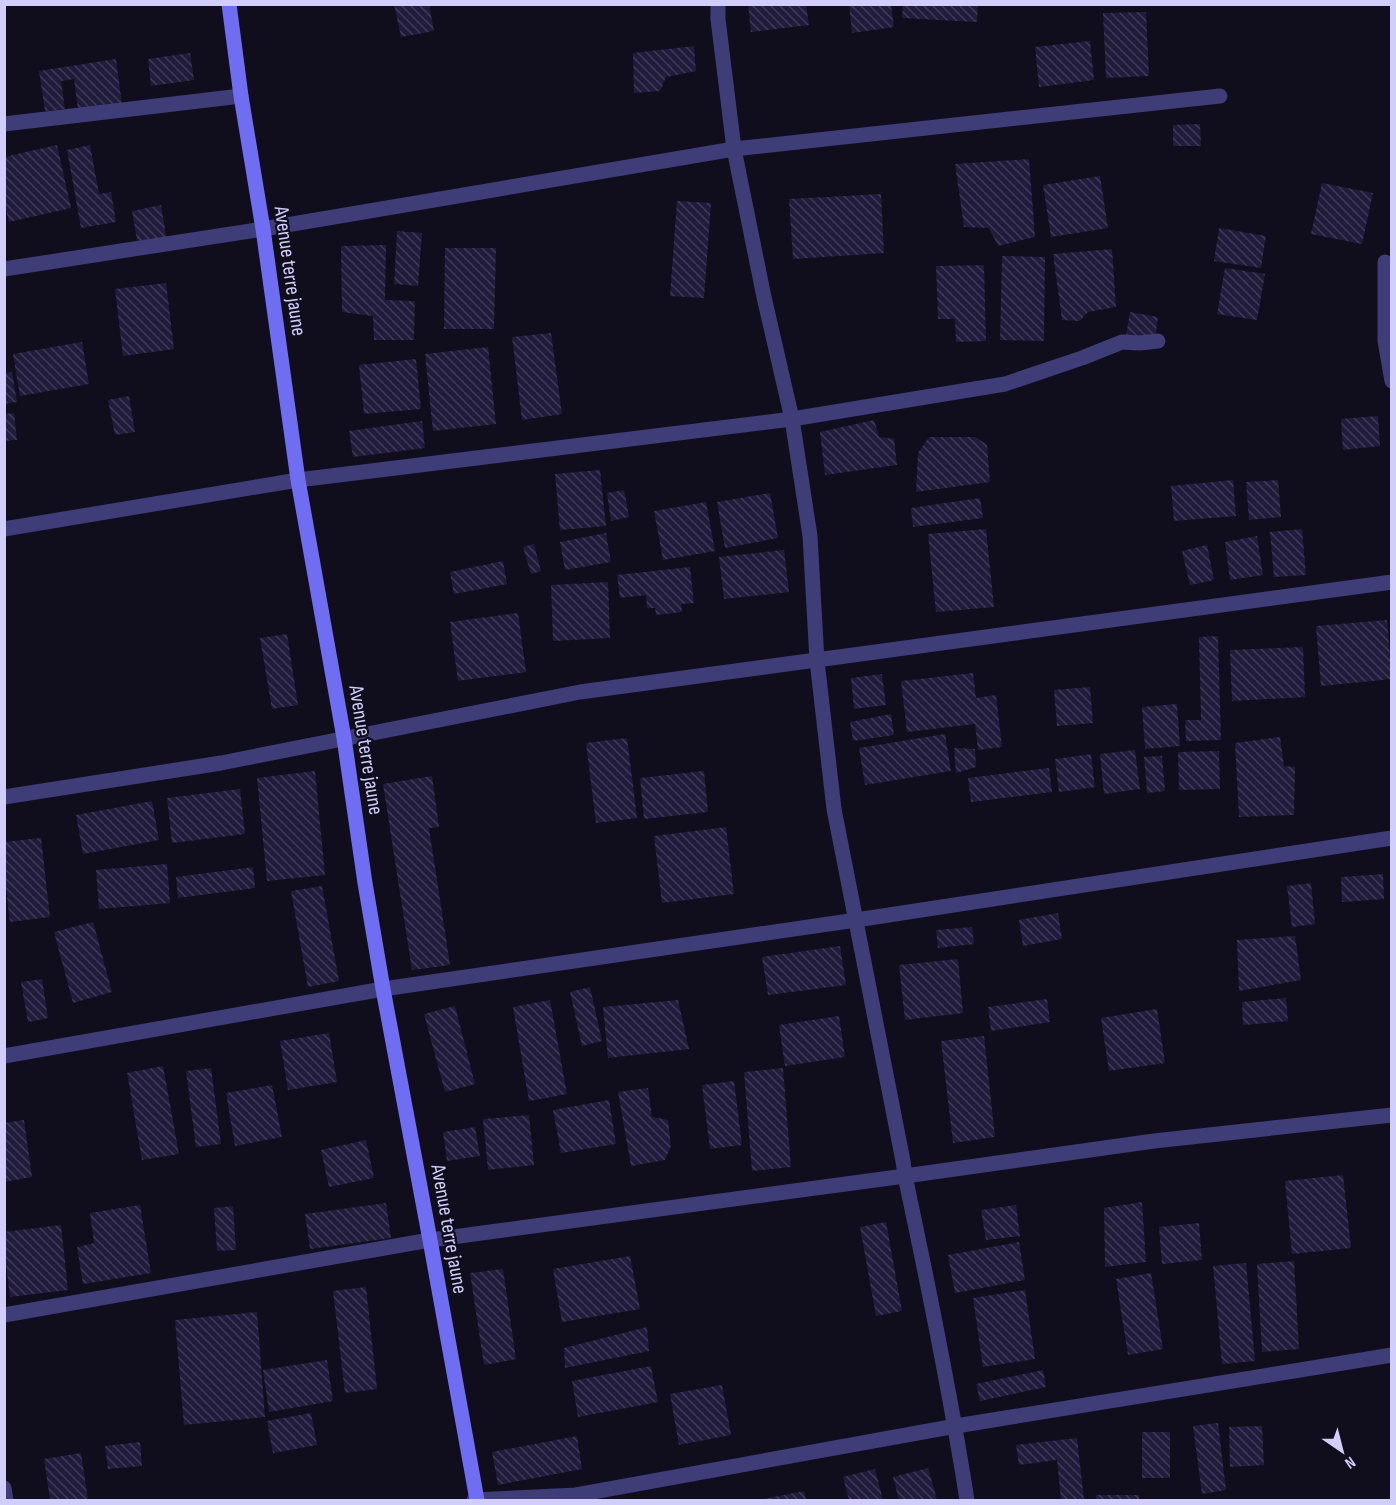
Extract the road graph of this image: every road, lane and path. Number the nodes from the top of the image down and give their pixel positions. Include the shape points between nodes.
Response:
1 (229, 4) edge
2 (718, 4) edge
3 (242, 96) junction
4 (1220, 96) dead end
5 (4, 124) edge
6 (734, 149) junction
7 (263, 229) junction
8 (1384, 262) dead end
9 (4, 269) edge
10 (1158, 341) dead end
11 (1392, 381) edge
12 (792, 419) junction
13 (298, 480) junction
14 (4, 529) edge
15 (1392, 582) edge
16 (817, 661) junction
17 (344, 738) junction
18 (4, 797) edge
19 (1392, 838) edge
20 (856, 920) junction
21 (383, 989) junction
22 (4, 1056) edge
23 (1392, 1115) edge
24 (905, 1176) junction
25 (430, 1239) junction
26 (4, 1315) edge
27 (1392, 1355) edge
28 (956, 1426) junction
29 (4, 1488) edge
30 (6, 1500) edge
31 (476, 1500) edge
32 (967, 1500) edge

1 - 3 street, Avenue terre jaune
2 - 6 street
3 - 5 street
3 - 7 street, Avenue terre jaune
4 - 6 street
6 - 7 street
6 - 12 street
7 - 9 street
7 - 13 street, Avenue terre jaune
8 - 11 street via 1385,341
10 - 12 street via 1122,342 1005,384
12 - 13 street
12 - 16 street via 810,536
13 - 14 street
13 - 17 street, Avenue terre jaune
15 - 16 street
16 - 17 street via 580,692
16 - 20 street via 834,809
17 - 18 street via 220,764
17 - 21 street, Avenue terre jaune
19 - 20 street
20 - 21 street
20 - 24 street
21 - 22 street
21 - 25 street, Avenue terre jaune
23 - 24 street via 1154,1141
24 - 25 street
24 - 28 street
25 - 26 street
25 - 31 street, Avenue terre jaune
27 - 28 street
28 - 31 street via 576,1494
28 - 32 street
29 - 30 street

